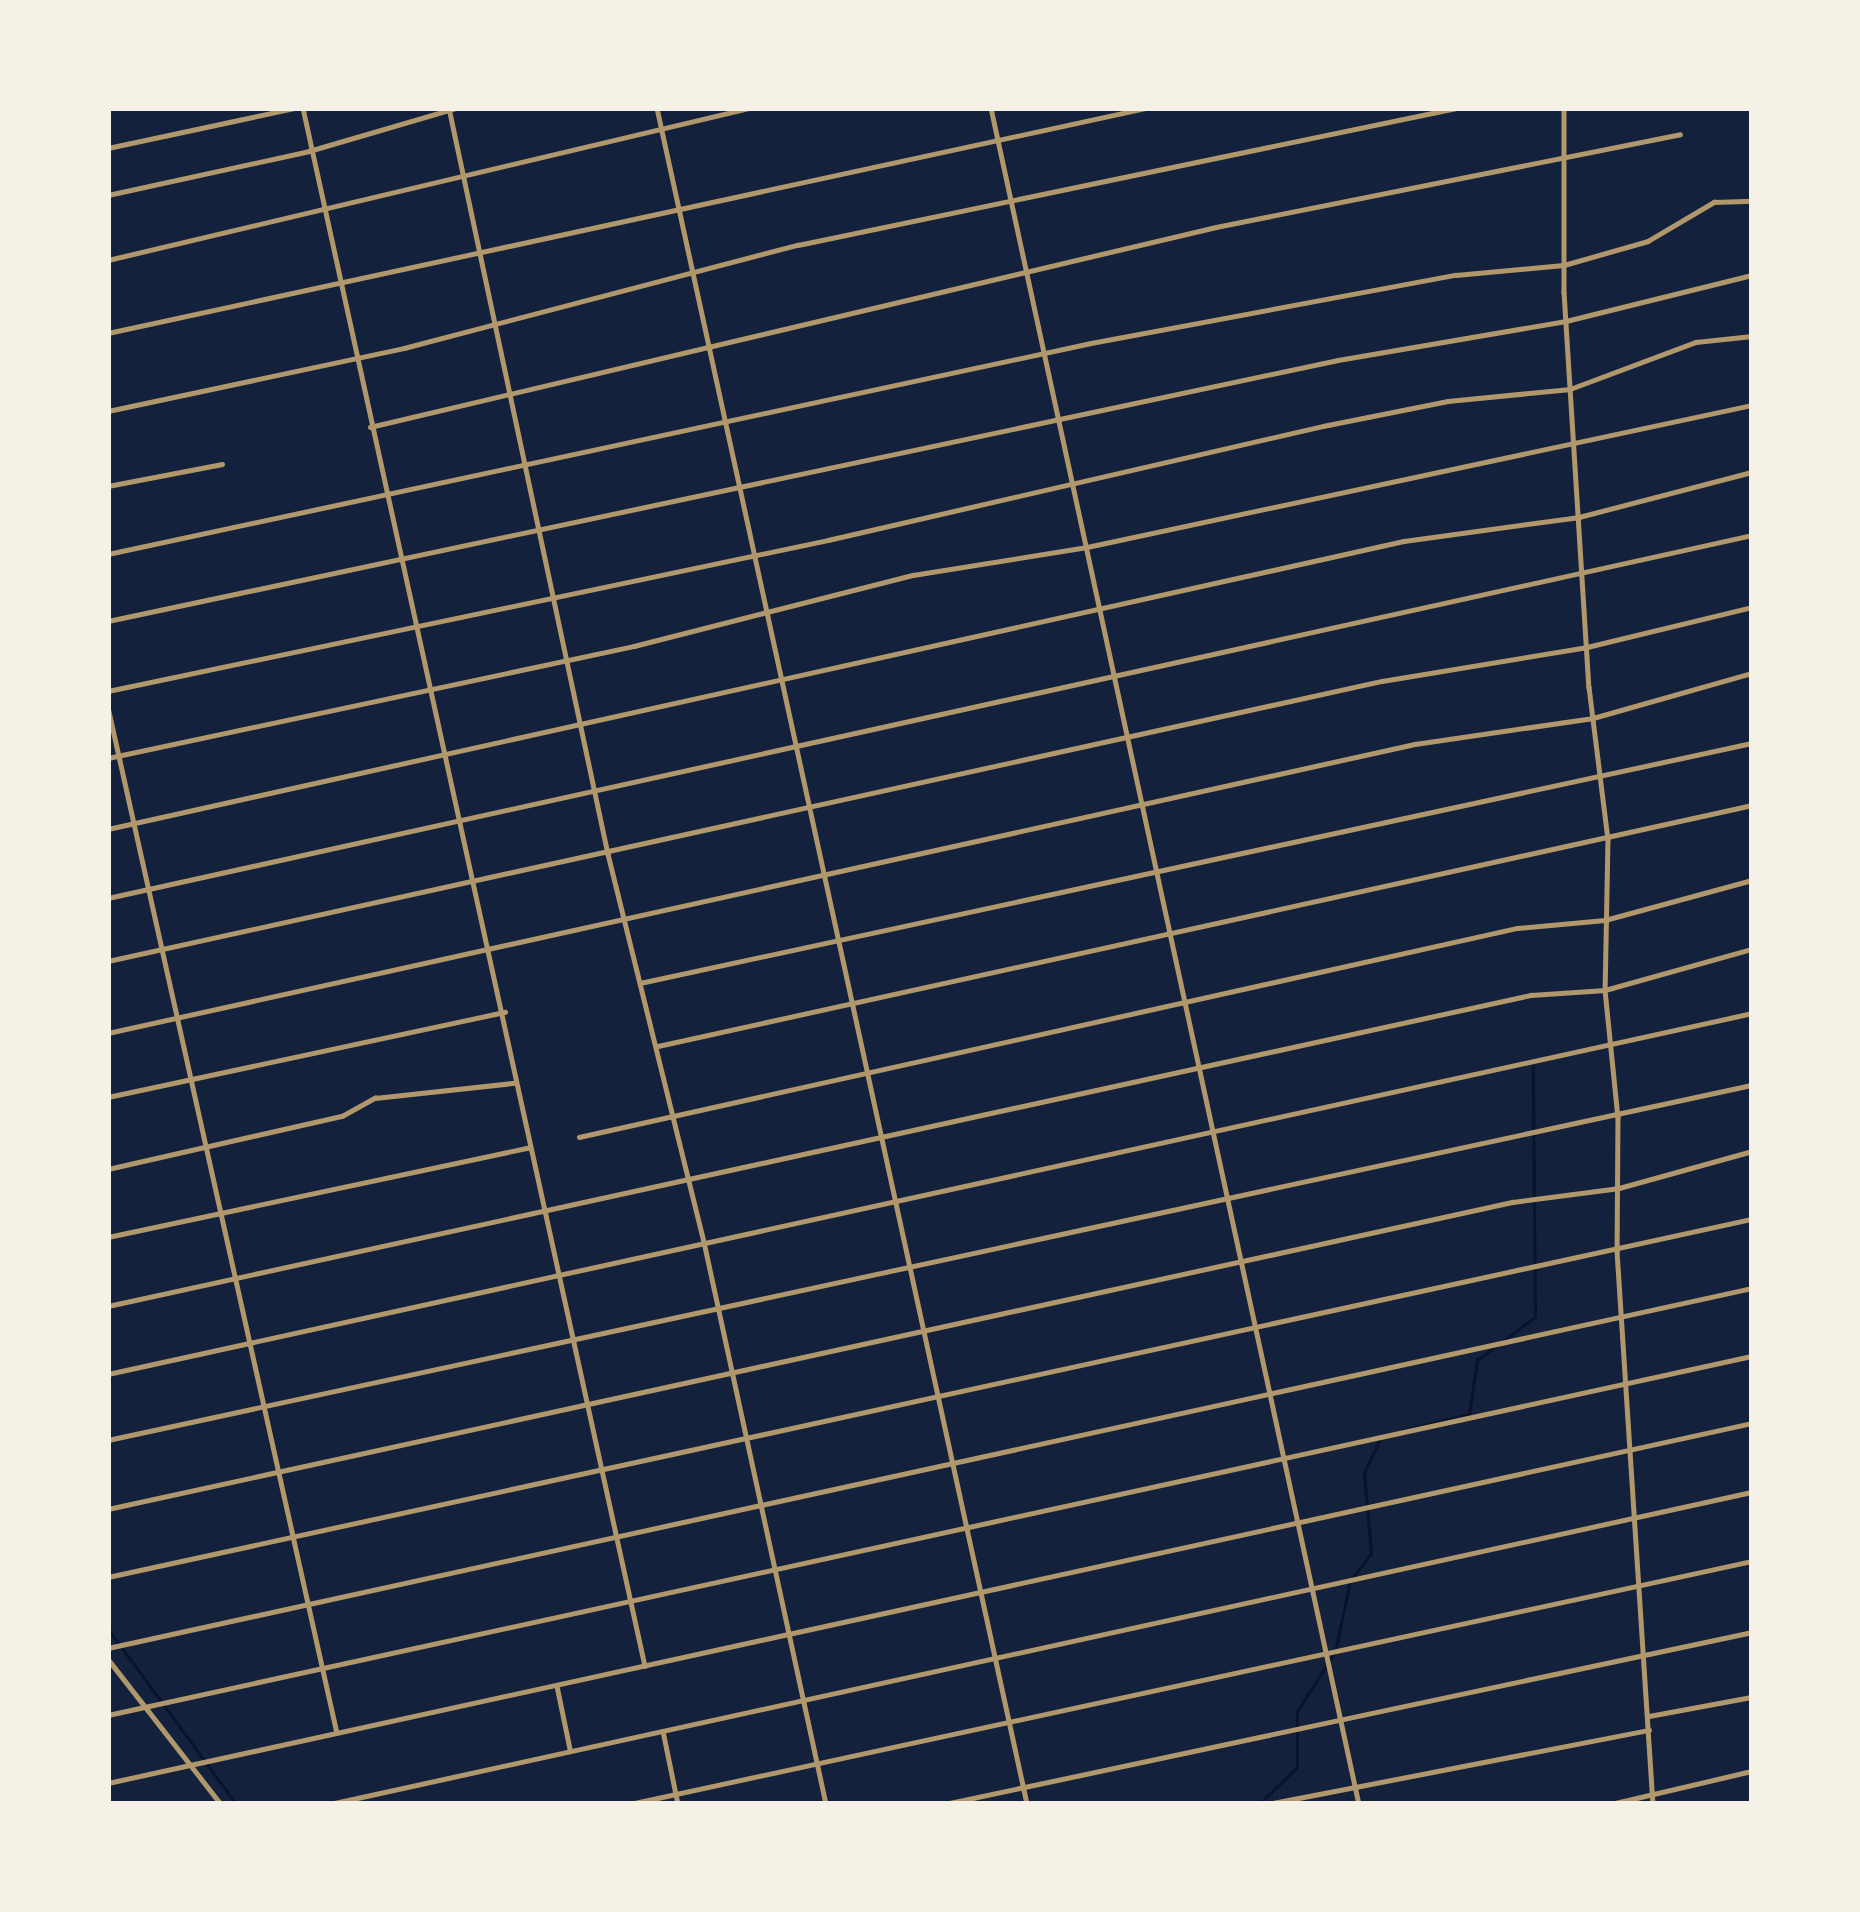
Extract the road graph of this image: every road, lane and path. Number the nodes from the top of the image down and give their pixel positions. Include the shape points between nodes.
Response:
1 (299, 108) edge
2 (451, 108) edge
3 (657, 108) edge
4 (749, 108) edge
5 (991, 108) edge
6 (1146, 108) edge
7 (1456, 108) edge
8 (1564, 108) edge
9 (661, 130) junction
10 (1680, 134) dead end
11 (1000, 146) junction
12 (108, 148) edge
13 (309, 151) junction
14 (1564, 161) junction
15 (465, 174) junction
16 (108, 194) edge
17 (1008, 200) junction
18 (1752, 201) edge
19 (320, 209) junction
20 (677, 213) junction
21 (478, 250) junction
22 (108, 260) edge
23 (1564, 265) junction
24 (691, 272) junction
25 (1023, 274) junction
26 (1752, 275) edge
27 (337, 284) junction
28 (1566, 321) junction
29 (491, 322) junction
30 (108, 333) edge
31 (1752, 336) edge
32 (705, 347) junction
33 (1042, 355) junction
34 (356, 358) junction
35 (1570, 389) junction
36 (513, 394) junction
37 (1752, 405) edge
38 (108, 411) edge
39 (725, 420) junction
40 (1058, 422) junction
41 (370, 427) junction
42 (1574, 446) junction
43 (526, 460) junction
44 (221, 464) dead end
45 (1752, 472) edge
46 (1072, 482) junction
47 (108, 486) edge
48 (386, 489) junction
49 (740, 490) junction
50 (1579, 517) junction
51 (541, 532) junction
52 (1752, 535) edge
53 (1087, 547) junction
54 (754, 553) junction
55 (108, 554) edge
56 (403, 558) junction
57 (1582, 578) junction
58 (554, 598) junction
59 (1752, 607) edge
60 (1100, 610) junction
61 (768, 614) junction
62 (108, 621) edge
63 (421, 626) junction
64 (1587, 647) junction
65 (568, 660) junction
66 (1109, 673) junction
67 (1752, 673) edge
68 (782, 677) junction
69 (436, 689) junction
70 (108, 691) edge
71 (108, 707) edge
72 (1594, 718) junction
73 (583, 722) junction
74 (1126, 737) junction
75 (1752, 743) edge
76 (799, 744) junction
77 (449, 754) junction
78 (119, 755) junction
79 (108, 758) edge
80 (1600, 780) junction
81 (597, 787) junction
82 (1752, 805) edge
83 (1142, 807) junction
84 (813, 809) junction
85 (464, 818) junction
86 (133, 824) junction
87 (108, 829) edge
88 (1608, 839) junction
89 (608, 854) junction
90 (1155, 869) junction
91 (824, 874) junction
92 (1752, 880) edge
93 (478, 883) junction
94 (146, 889) junction
95 (108, 898) edge
96 (625, 920) junction
97 (1605, 920) junction
98 (1169, 939) junction
99 (836, 941) junction
100 (493, 947) junction
101 (1752, 949) edge
102 (158, 951) junction
103 (108, 962) edge
104 (640, 983) junction
105 (1605, 990) junction
106 (1182, 1000) junction
107 (852, 1005) junction
108 (505, 1012) junction
109 (1752, 1013) edge
110 (173, 1020) junction
111 (108, 1033) edge
112 (658, 1046) junction
113 (1608, 1050) junction
114 (868, 1070) junction
115 (1196, 1070) junction
116 (190, 1081) junction
117 (514, 1083) junction
118 (1752, 1085) edge
119 (108, 1097) edge
120 (673, 1115) junction
121 (1618, 1118) junction
122 (880, 1134) junction
123 (1212, 1136) junction
124 (579, 1137) dead end
125 (532, 1147) junction
126 (206, 1148) junction
127 (1752, 1151) edge
128 (108, 1169) edge
129 (688, 1178) junction
130 (1619, 1188) junction
131 (894, 1200) junction
132 (1228, 1200) junction
133 (546, 1209) junction
134 (220, 1217) junction
135 (1752, 1219) edge
136 (108, 1237) edge
137 (704, 1242) junction
138 (1617, 1251) junction
139 (1243, 1263) junction
140 (911, 1264) junction
141 (563, 1274) junction
142 (233, 1279) junction
143 (1752, 1288) edge
144 (108, 1306) edge
145 (717, 1310) junction
146 (1621, 1313) junction
147 (1255, 1328) junction
148 (927, 1330) junction
149 (577, 1341) junction
150 (247, 1343) junction
151 (1752, 1356) edge
152 (108, 1374) edge
153 (728, 1374) junction
154 (1626, 1384) junction
155 (1268, 1391) junction
156 (943, 1396) junction
157 (592, 1407) junction
158 (262, 1408) junction
159 (1752, 1424) edge
160 (742, 1437) junction
161 (108, 1440) edge
162 (1632, 1449) junction
163 (1282, 1461) junction
164 (957, 1462) junction
165 (604, 1469) junction
166 (277, 1474) junction
167 (1752, 1492) edge
168 (758, 1503) junction
169 (108, 1509) edge
170 (1636, 1521) junction
171 (1295, 1523) junction
172 (969, 1526) junction
173 (618, 1534) junction
174 (292, 1539) junction
175 (1752, 1561) edge
176 (773, 1568) junction
177 (108, 1577) edge
178 (1312, 1587) junction
179 (1641, 1588) junction
180 (982, 1592) junction
181 (631, 1598) junction
182 (308, 1605) junction
183 (1752, 1632) edge
184 (788, 1634) junction
185 (108, 1648) edge
186 (1328, 1653) junction
187 (1648, 1654) junction
188 (108, 1659) edge
189 (996, 1659) junction
190 (644, 1666) junction
191 (321, 1668) junction
192 (556, 1686) junction
193 (1752, 1696) edge
194 (803, 1699) junction
195 (146, 1706) junction
196 (108, 1714) edge
197 (1649, 1716) junction
198 (1341, 1719) junction
199 (1010, 1721) junction
200 (663, 1730) junction
201 (1649, 1730) junction
202 (338, 1733) junction
203 (570, 1749) junction
204 (191, 1764) junction
205 (817, 1765) junction
206 (1752, 1771) edge
207 (108, 1783) edge
208 (1354, 1785) junction
209 (1024, 1786) junction
210 (676, 1794) junction
211 (1653, 1800) edge
212 (221, 1804) edge
213 (330, 1804) edge
214 (630, 1804) edge
215 (678, 1804) edge
216 (826, 1804) edge
217 (945, 1804) edge
218 (1027, 1804) edge
219 (1268, 1804) edge
220 (1359, 1804) edge
221 (1611, 1804) edge

1 - 12 street
1 - 13 street
2 - 13 street
2 - 15 street
3 - 9 street
4 - 9 street
5 - 11 street
6 - 11 street
7 - 17 street
8 - 14 street
9 - 15 street
9 - 20 street
10 - 14 street
11 - 17 street
11 - 20 street via 802,177
13 - 16 street
13 - 19 street
14 - 23 street
14 - 25 street via 1216,227
15 - 19 street
15 - 21 street
17 - 24 street
17 - 25 street
18 - 23 street via 1714,202 1648,241
19 - 22 street
19 - 27 street
20 - 21 street
20 - 24 street
21 - 27 street
21 - 29 street
23 - 28 street
23 - 33 street via 1456,275
24 - 29 street
24 - 32 street
25 - 32 street
25 - 33 street
26 - 28 street
27 - 30 street
27 - 34 street
28 - 35 street
28 - 40 street
29 - 34 street
29 - 36 street
31 - 35 street via 1696,342
32 - 36 street
32 - 39 street
33 - 39 street
33 - 40 street
34 - 38 street
34 - 41 street
35 - 42 street
35 - 46 street via 1448,400
36 - 41 street
36 - 43 street
37 - 42 street
39 - 43 street
39 - 49 street
40 - 46 street
40 - 49 street
41 - 48 street
42 - 50 street
42 - 53 street
43 - 48 street
43 - 51 street
44 - 47 street
45 - 50 street
46 - 53 street
46 - 54 street
48 - 55 street
48 - 56 street
49 - 51 street
49 - 54 street
50 - 57 street
50 - 60 street via 1480,525
51 - 56 street
51 - 58 street
52 - 57 street
53 - 60 street
53 - 61 street via 913,575
54 - 58 street
54 - 61 street
56 - 62 street
56 - 63 street
57 - 64 street
57 - 66 street
58 - 63 street
58 - 65 street
59 - 64 street
60 - 66 street
60 - 68 street
61 - 65 street
61 - 68 street
63 - 69 street
63 - 70 street
64 - 72 street
64 - 74 street via 1506,655
65 - 69 street
65 - 73 street
66 - 74 street
66 - 76 street
67 - 72 street
68 - 73 street
68 - 76 street
69 - 77 street
69 - 78 street
71 - 78 street
72 - 80 street
72 - 83 street via 1509,725
73 - 77 street
73 - 81 street
74 - 83 street
74 - 84 street
75 - 80 street
76 - 81 street
76 - 84 street
77 - 85 street
77 - 86 street
78 - 79 street
78 - 86 street
80 - 88 street
80 - 90 street via 1448,804
81 - 85 street
81 - 89 street
82 - 88 street
83 - 90 street
83 - 91 street
84 - 89 street
84 - 91 street
85 - 93 street
85 - 94 street
86 - 87 street
86 - 94 street
88 - 97 street
88 - 98 street
89 - 93 street
89 - 96 street
90 - 98 street
90 - 99 street
91 - 96 street
91 - 99 street
92 - 97 street
93 - 100 street
93 - 102 street
94 - 95 street
94 - 102 street
96 - 100 street
96 - 104 street
97 - 105 street
97 - 106 street via 1516,928
98 - 106 street
98 - 107 street
99 - 104 street
99 - 107 street
100 - 108 street
100 - 110 street
101 - 105 street
102 - 103 street
102 - 110 street
104 - 112 street
105 - 113 street
105 - 115 street via 1531,995
106 - 114 street
106 - 115 street
107 - 112 street
107 - 114 street
108 - 116 street
108 - 117 street
109 - 113 street
110 - 111 street
110 - 116 street
112 - 120 street
113 - 121 street
113 - 123 street via 1538,1058
114 - 120 street
114 - 122 street
115 - 122 street
115 - 123 street
116 - 119 street
116 - 126 street
117 - 125 street
117 - 126 street via 375,1098 342,1116
118 - 121 street
120 - 124 street
120 - 129 street
121 - 130 street
121 - 132 street via 1437,1148
122 - 129 street
122 - 131 street
123 - 131 street
123 - 132 street
125 - 133 street
125 - 134 street
126 - 128 street
126 - 134 street
127 - 130 street
129 - 133 street
129 - 137 street
130 - 138 street
130 - 139 street via 1513,1202
131 - 137 street
131 - 140 street
132 - 139 street
132 - 140 street
133 - 141 street
133 - 142 street
134 - 136 street
134 - 142 street
135 - 138 street
137 - 141 street
137 - 145 street
138 - 146 street
138 - 147 street
139 - 147 street
139 - 148 street
140 - 145 street
140 - 148 street
141 - 149 street
141 - 150 street
142 - 144 street
142 - 150 street
143 - 146 street
145 - 149 street
145 - 153 street
146 - 154 street
146 - 155 street
147 - 155 street
147 - 156 street
148 - 153 street
148 - 156 street
149 - 157 street
149 - 158 street
150 - 152 street
150 - 158 street
151 - 154 street
153 - 157 street
153 - 160 street
154 - 162 street
154 - 163 street
155 - 163 street
155 - 164 street
156 - 160 street
156 - 164 street
157 - 165 street
157 - 166 street
158 - 161 street
158 - 166 street
159 - 162 street
160 - 165 street
160 - 168 street
162 - 170 street
162 - 171 street
163 - 171 street
163 - 172 street
164 - 168 street
164 - 172 street
165 - 173 street
165 - 174 street
166 - 169 street
166 - 174 street
167 - 170 street
168 - 173 street
168 - 176 street
170 - 178 street
170 - 179 street
171 - 178 street
171 - 180 street
172 - 176 street
172 - 180 street
173 - 181 street
173 - 182 street
174 - 177 street
174 - 182 street
175 - 179 street
176 - 181 street
176 - 184 street
178 - 186 street
178 - 189 street
179 - 186 street
179 - 187 street
180 - 184 street
180 - 189 street
181 - 190 street
181 - 191 street
182 - 185 street
182 - 191 street
183 - 187 street
184 - 190 street
184 - 194 street
186 - 198 street
186 - 199 street
187 - 197 street
187 - 198 street
188 - 195 street
189 - 194 street
189 - 199 street
190 - 192 street
191 - 195 street
191 - 202 street
192 - 202 street
192 - 203 street
193 - 197 street
194 - 200 street
194 - 205 street
195 - 196 street
195 - 204 street
197 - 201 street
198 - 208 street
198 - 209 street
199 - 205 street
199 - 209 street
200 - 203 street
200 - 210 street
201 - 208 street
201 - 211 street
202 - 204 street
203 - 213 street
204 - 207 street
204 - 212 street
205 - 210 street
205 - 216 street
206 - 211 street
208 - 219 street
208 - 220 street
209 - 217 street
209 - 218 street
210 - 214 street
210 - 215 street
211 - 221 street

